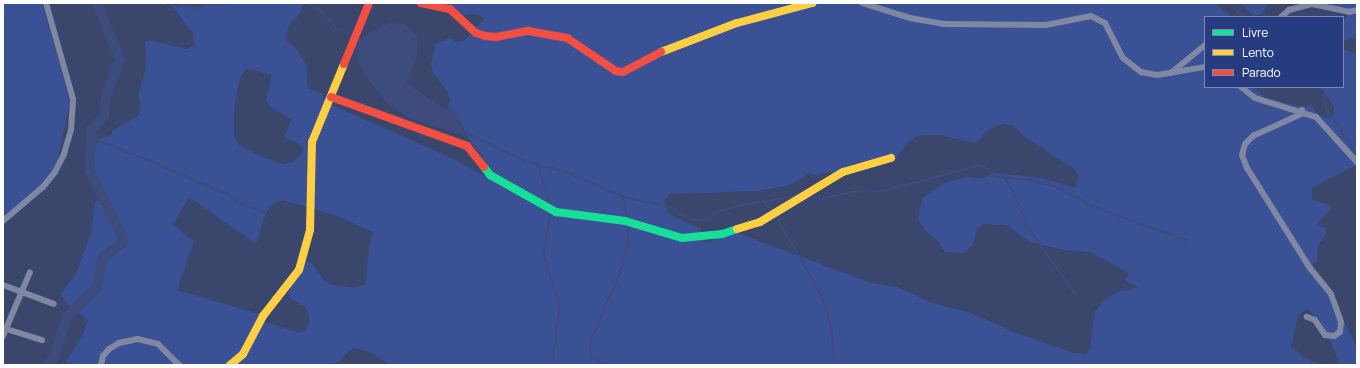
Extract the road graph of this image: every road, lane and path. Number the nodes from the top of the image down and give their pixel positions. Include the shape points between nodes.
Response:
1 (46, 3) edge
2 (369, 3) edge
3 (421, 3) edge
4 (812, 3) edge
5 (862, 3) edge
6 (1357, 10) edge
7 (1282, 16) edge
8 (1204, 46) edge
9 (1204, 67) edge
10 (1171, 73) junction
11 (1242, 88) edge
12 (331, 97) junction
13 (1302, 110) junction
14 (891, 158) dead end
15 (1357, 162) edge
16 (3, 221) edge
17 (30, 272) dead end
18 (3, 285) edge
19 (20, 291) junction
20 (54, 304) dead end
21 (1307, 316) dead end
22 (4, 328) edge
23 (3, 336) edge
24 (42, 340) dead end
25 (101, 365) edge
26 (178, 365) edge
27 (230, 365) edge

1 - 16 street via 73,99 71,130 64,154 55,172 43,187
2 - 12 street
3 - 4 street via 450,10 476,33 485,36 496,37 528,31 567,38 616,71 623,72 664,51 737,23
5 - 10 street via 910,18 943,24 1046,25 1091,16 1105,23 1123,58 1137,71 1149,75
6 - 7 street via 1343,11 1312,4 1289,10
8 - 10 street
9 - 10 street
11 - 13 street via 1255,98
12 - 14 street via 467,146 488,173 553,210 625,220 682,238 707,237 750,226 768,219 843,172
12 - 27 street via 312,142 310,230 299,270 263,316 243,354
13 - 15 street via 1328,127
13 - 21 street via 1301,114 1253,136 1245,144 1242,155 1247,168 1310,268 1331,294 1340,322 1340,332 1334,336 1325,335 1315,320
17 - 19 street
18 - 19 street
19 - 20 street
19 - 22 street
22 - 23 street
22 - 24 street
25 - 26 street via 103,356 109,349 120,343 138,339 158,344

